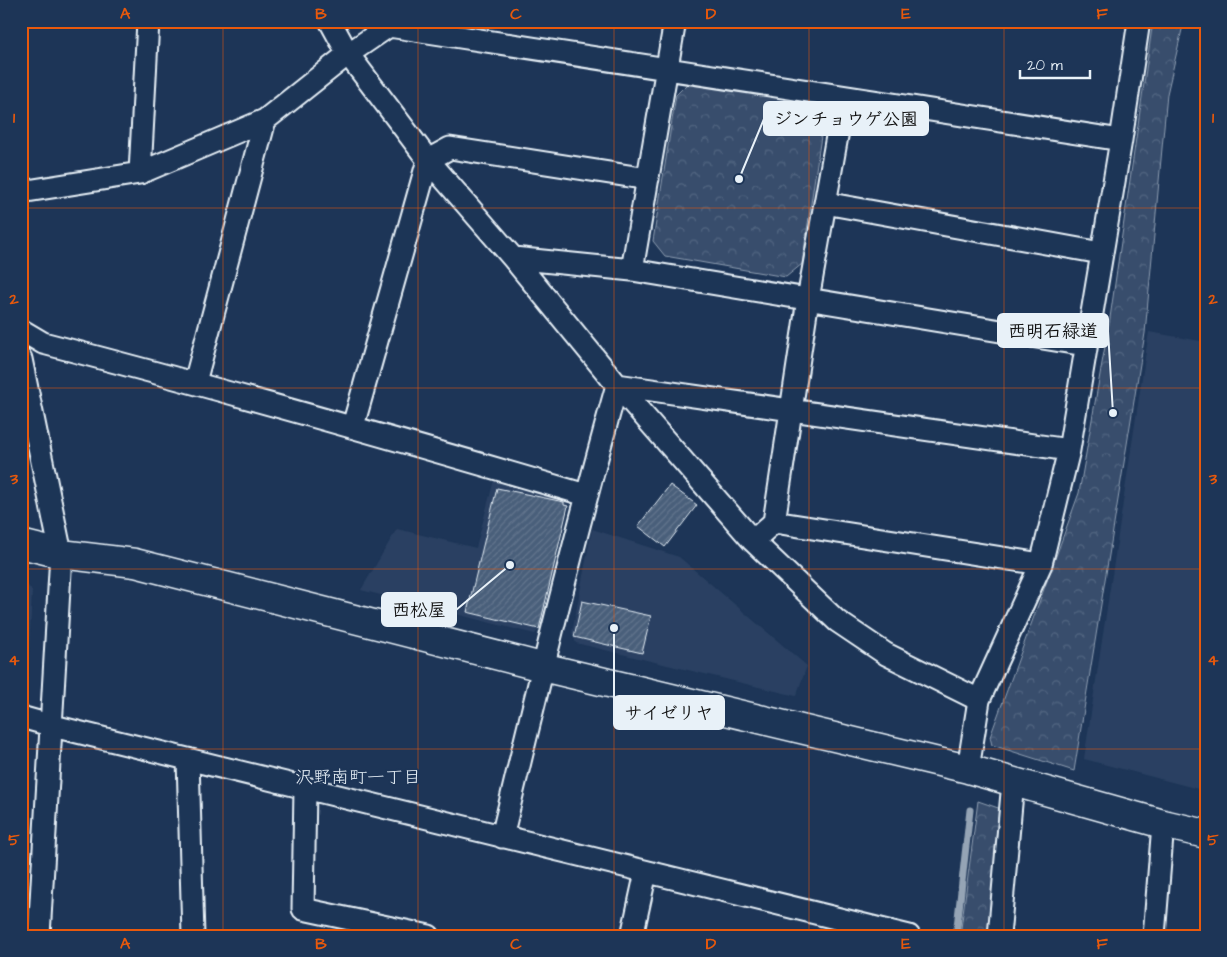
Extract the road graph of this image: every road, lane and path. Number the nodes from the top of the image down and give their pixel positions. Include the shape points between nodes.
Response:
1 (148, 21) edge
2 (330, 21) edge
3 (675, 21) edge
4 (1139, 21) edge
5 (348, 54) junction
6 (667, 67) junction
7 (844, 97) junction
8 (265, 120) junction
9 (1121, 140) junction
10 (428, 160) junction
11 (140, 172) junction
12 (648, 179) junction
13 (21, 192) edge
14 (825, 203) junction
15 (1101, 253) junction
16 (513, 258) junction
17 (632, 270) junction
18 (808, 300) junction
19 (21, 330) edge
20 (1085, 345) junction
21 (21, 359) edge
22 (195, 382) junction
23 (618, 385) junction
24 (791, 409) junction
25 (353, 426) junction
26 (1068, 450) junction
27 (586, 495) junction
28 (774, 522) junction
29 (753, 541) junction
30 (21, 544) edge
31 (61, 554) junction
32 (1041, 564) junction
33 (542, 667) junction
34 (979, 700) junction
35 (21, 717) edge
36 (52, 726) junction
37 (188, 759) junction
38 (968, 769) junction
39 (1013, 782) junction
40 (305, 788) junction
41 (1163, 824) junction
42 (1206, 834) edge
43 (502, 837) junction
44 (646, 872) junction
45 (39, 936) edge
46 (193, 936) edge
47 (429, 936) edge
48 (632, 936) edge
49 (909, 936) edge
50 (999, 936) edge
51 (1154, 936) edge

1 - 11 street
2 - 5 street
3 - 6 street
4 - 9 street
5 - 6 street via 389,26
5 - 8 street
5 - 10 street
6 - 7 street
6 - 12 street
7 - 9 street
7 - 14 street
8 - 11 street
8 - 22 street
9 - 15 street
10 - 12 street via 450,148
10 - 16 street
10 - 25 street
11 - 13 street
12 - 17 street
14 - 15 street
14 - 18 street
15 - 20 street
16 - 17 street
16 - 23 street
17 - 18 street
18 - 20 street
18 - 24 street
19 - 22 street via 43,343
20 - 26 street
21 - 31 street
22 - 25 street
23 - 24 street
23 - 27 street
23 - 29 street
24 - 26 street
24 - 28 street
25 - 27 street
26 - 32 street
27 - 33 street
28 - 29 street
28 - 32 street
29 - 34 street via 837,621 886,654
30 - 31 street
31 - 33 street via 135,563
31 - 36 street
32 - 34 street
33 - 38 street
33 - 43 street
34 - 38 street
35 - 36 street
36 - 37 street
36 - 45 street
37 - 40 street
37 - 46 street
38 - 39 street
39 - 41 street
39 - 50 street
40 - 43 street
40 - 47 street via 303,909
41 - 42 street
41 - 51 street
43 - 44 street
44 - 48 street
44 - 49 street

